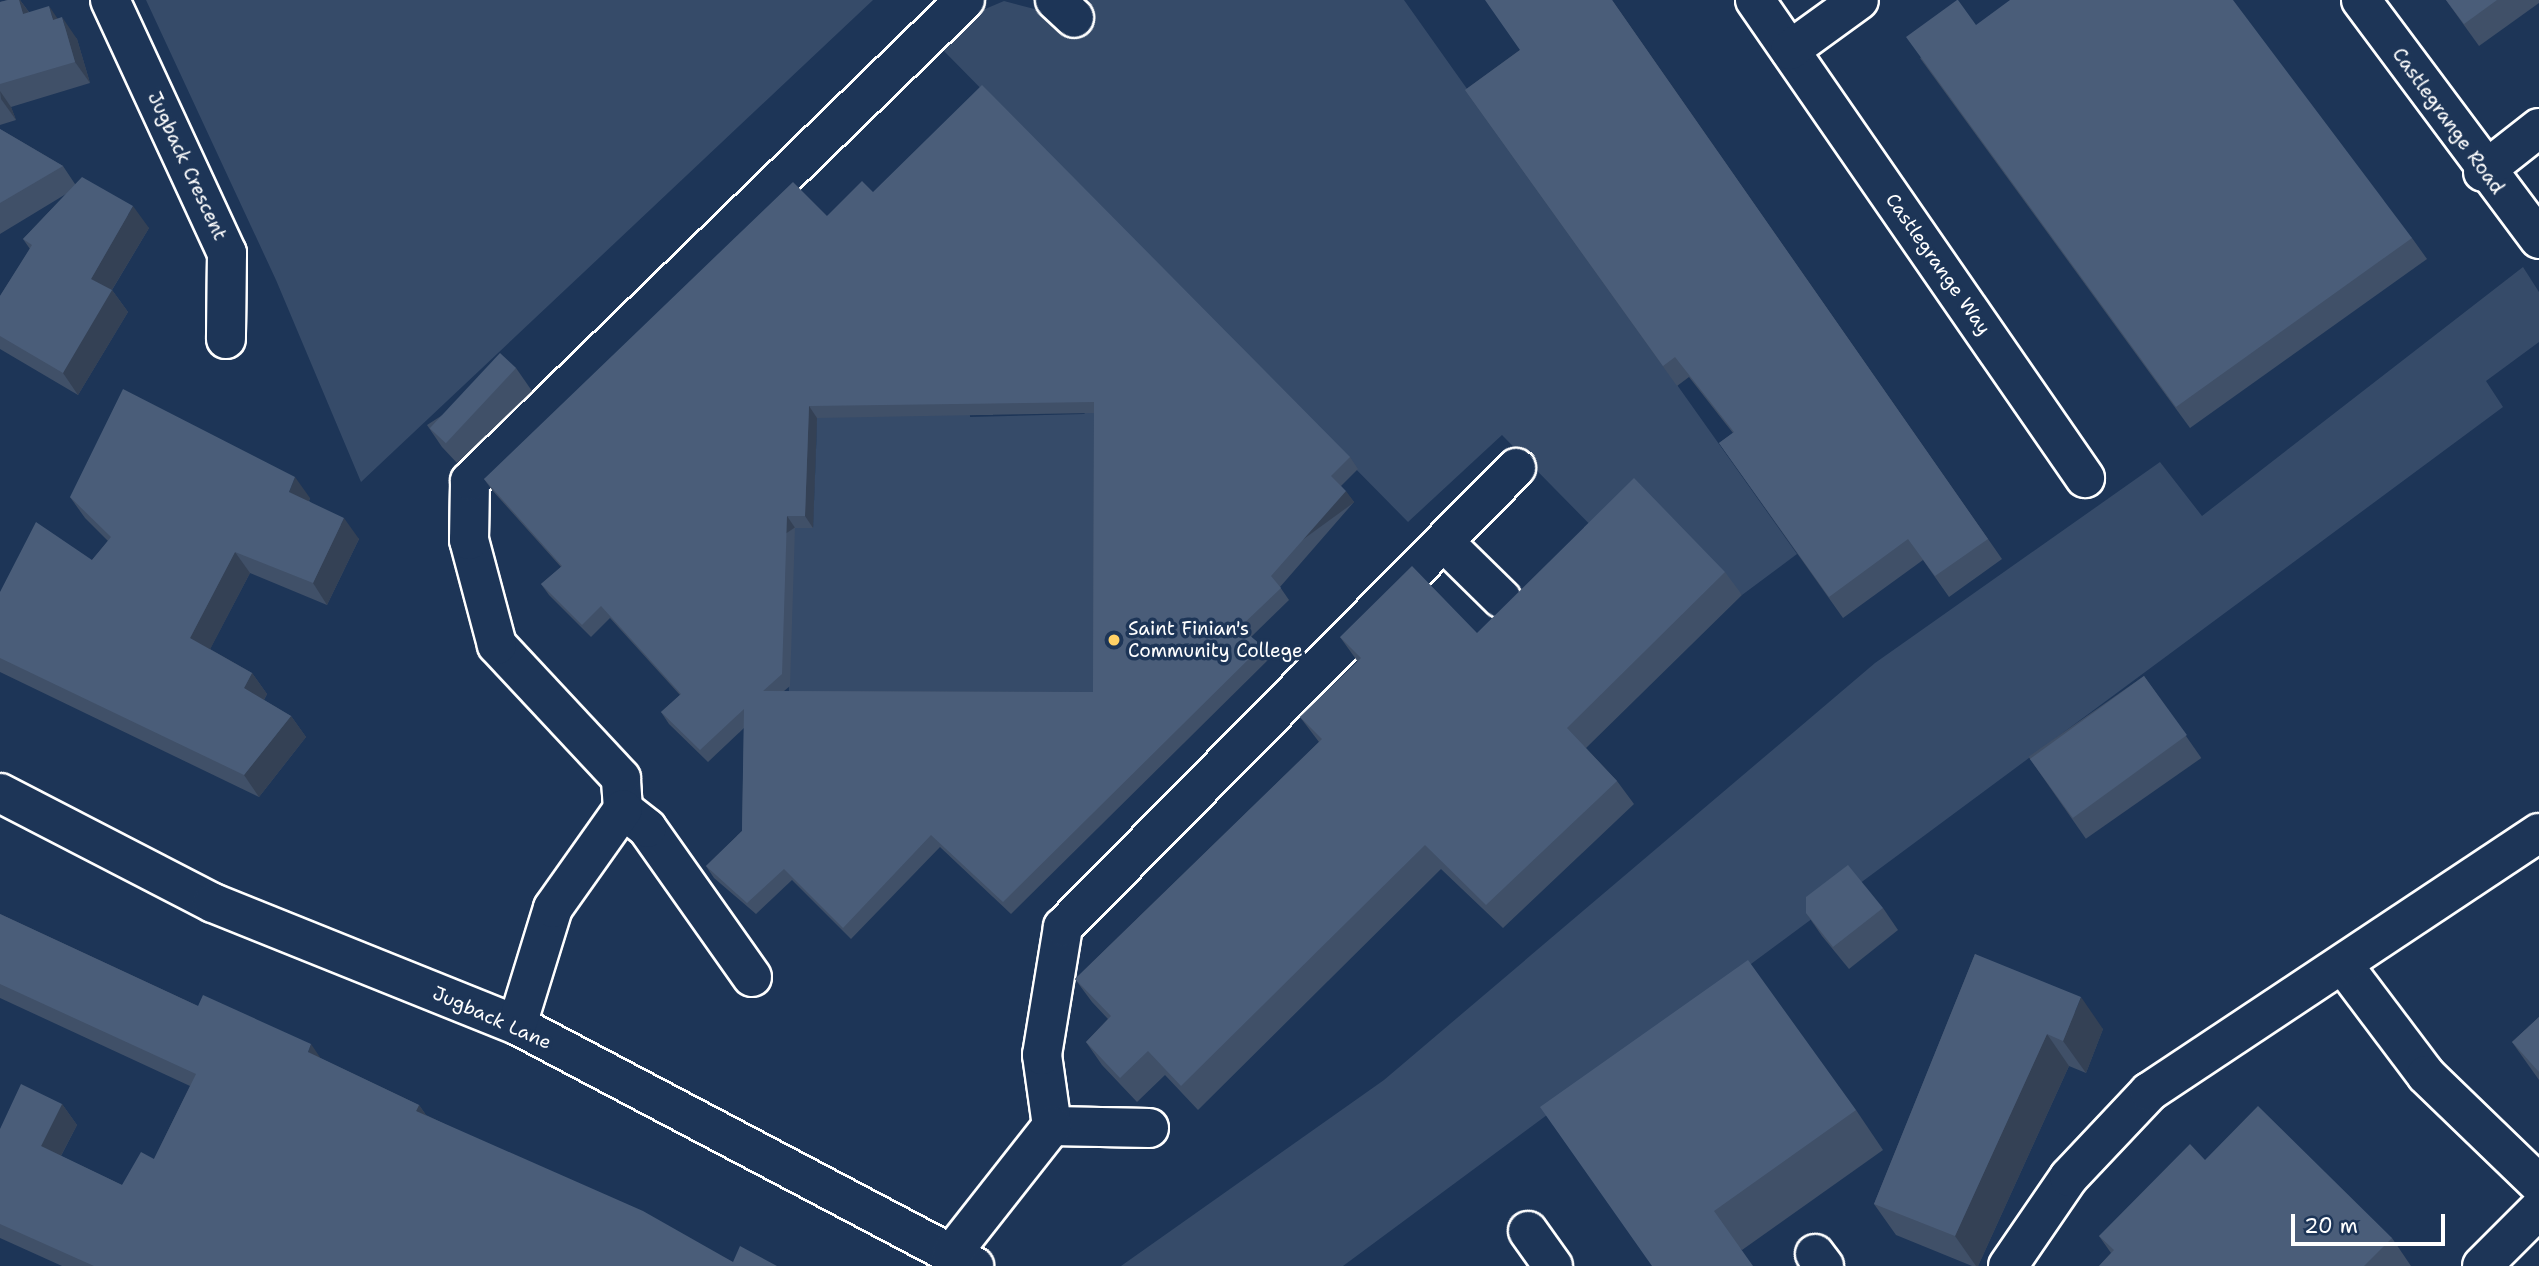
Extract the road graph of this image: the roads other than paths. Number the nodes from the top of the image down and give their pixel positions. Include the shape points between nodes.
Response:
1 (110, 0) edge
2 (965, 0) edge
3 (1755, 0) edge
4 (1859, 0) edge
5 (2361, 0) edge
6 (1790, 50) junction
7 (2539, 128) edge
8 (2483, 172) junction
9 (2539, 239) edge
10 (226, 340) dead end
11 (1516, 468) dead end
12 (2085, 478) dead end
13 (1444, 542) junction
14 (1502, 599) dead end
15 (0, 793) edge
16 (623, 809) junction
17 (2539, 833) edge
18 (2344, 966) junction
19 (752, 977) dead end
20 (517, 1025) junction
21 (1052, 1126) junction
22 (1149, 1128) dead end
23 (2539, 1184) edge
24 (2539, 1209) edge
25 (1528, 1231) dead end
26 (963, 1259) edge
27 (1553, 1266) edge
28 (2008, 1266) edge
29 (2482, 1266) edge

1 - 10 street, Jugback Crescent via 227,253
2 - 16 street via 470,481 469,540 497,645 621,778
3 - 6 street, Castlegrange Way
4 - 6 street
5 - 8 street, Castlegrange Road
6 - 12 street, Castlegrange Way
7 - 8 street
8 - 9 street, Castlegrange Road
11 - 13 street
13 - 14 street
13 - 21 street via 1063,927 1042,1055
15 - 20 street, Jugback Lane via 213,903
16 - 19 street via 647,828
16 - 20 street via 553,908
17 - 18 street
18 - 23 street via 2426,1075
18 - 28 street via 2149,1092 2069,1177
20 - 26 street, Jugback Lane
21 - 22 street
21 - 26 street
24 - 29 street
25 - 27 street

